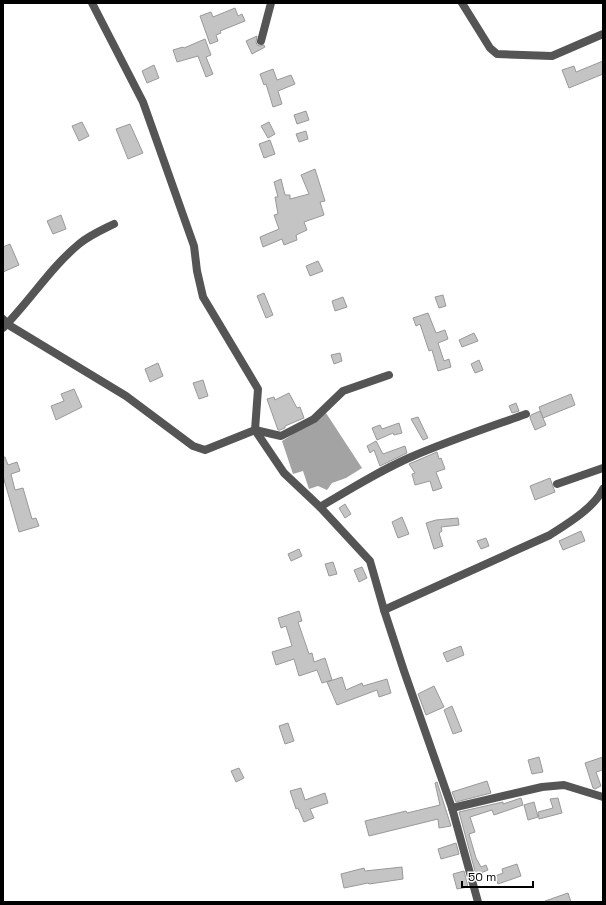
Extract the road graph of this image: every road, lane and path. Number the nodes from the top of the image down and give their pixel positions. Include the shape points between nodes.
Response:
1 (92, 3) edge
2 (271, 3) edge
3 (462, 3) edge
4 (603, 34) edge
5 (261, 42) dead end
6 (114, 224) dead end
7 (4, 323) edge
8 (389, 375) dead end
9 (526, 414) dead end
10 (255, 430) junction
11 (603, 468) edge
12 (557, 484) dead end
13 (603, 490) edge
14 (320, 507) junction
15 (384, 610) junction
16 (603, 797) edge
17 (452, 808) junction
18 (478, 902) edge

1 - 10 street via 143,102 194,246 203,297 258,388
2 - 5 street
3 - 4 street via 490,48 497,54 552,56
6 - 7 street via 80,243
7 - 10 street via 126,396 193,446 205,450
8 - 10 street via 343,391 314,419 282,436
9 - 14 street via 410,458 370,477
10 - 14 street via 284,473
11 - 12 street
13 - 15 street via 599,497 575,518 550,535
14 - 15 street via 370,561
15 - 17 street
16 - 17 street via 564,785 542,787
17 - 18 street

